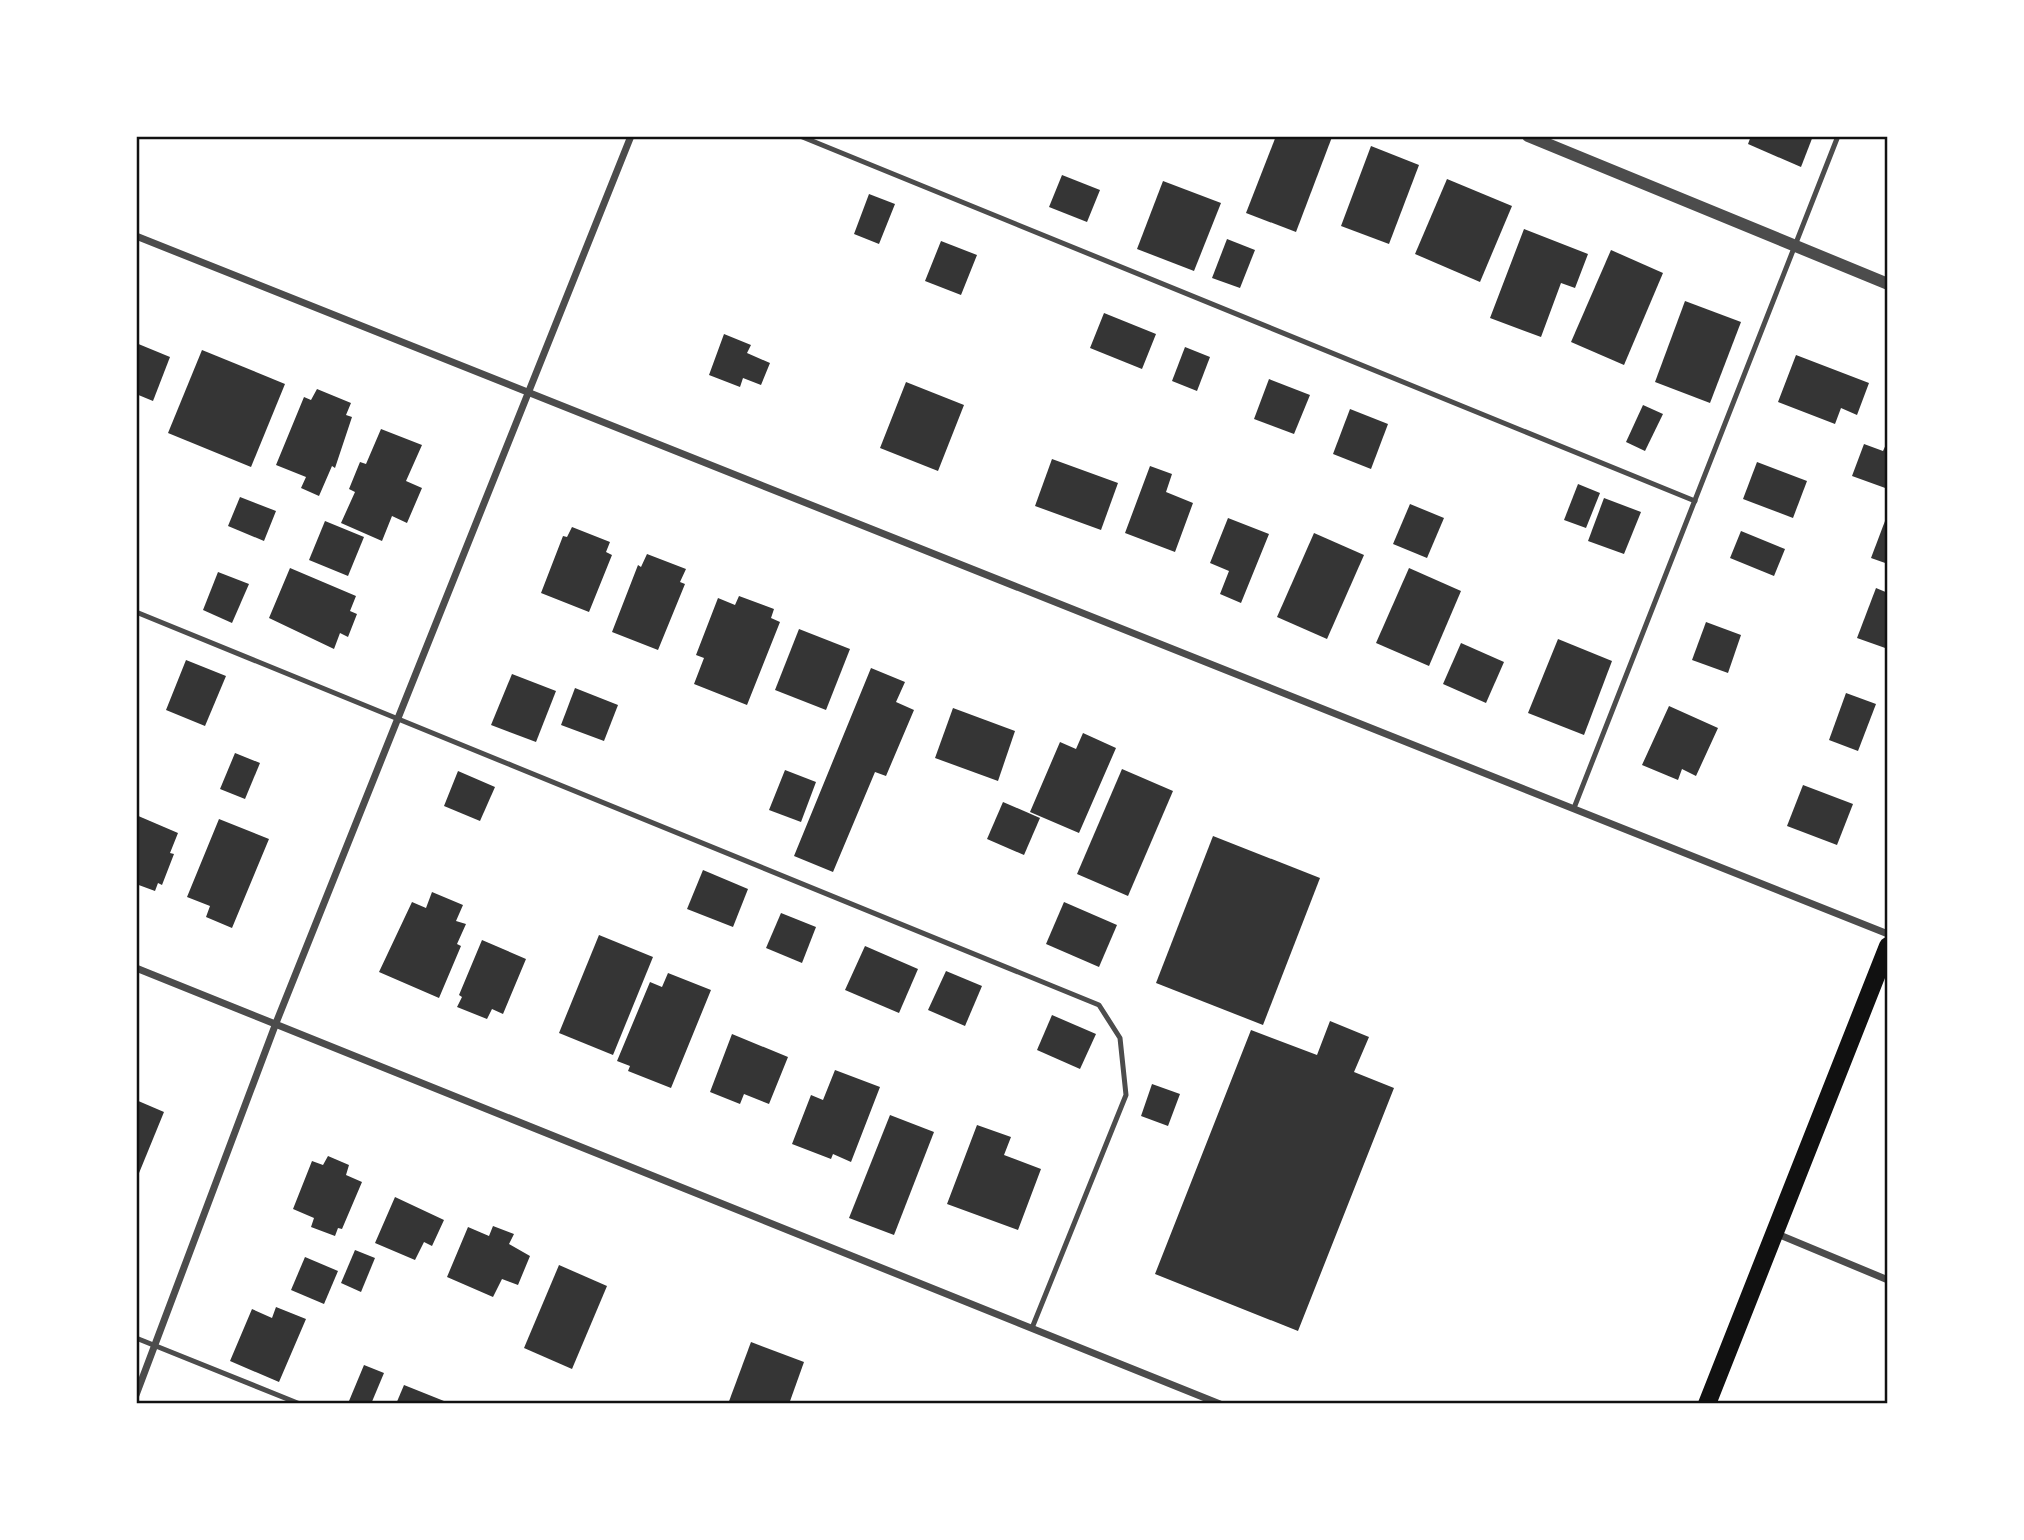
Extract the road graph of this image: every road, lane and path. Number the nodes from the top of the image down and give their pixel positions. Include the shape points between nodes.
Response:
1 (631, 136) edge
2 (800, 136) edge
3 (1528, 136) edge
4 (1838, 136) edge
5 (136, 236) edge
6 (1795, 246) junction
7 (1888, 284) edge
8 (531, 392) junction
9 (1695, 501) junction
10 (136, 612) edge
11 (399, 719) junction
12 (1574, 808) junction
13 (1887, 945) edge
14 (136, 968) edge
15 (276, 1023) junction
16 (1774, 1233) junction
17 (1888, 1280) edge
18 (1032, 1328) junction
19 (136, 1338) edge
20 (155, 1345) junction
21 (136, 1395) edge
22 (300, 1404) edge
23 (1220, 1404) edge
24 (1707, 1404) edge

1 - 8 street
2 - 9 lane
3 - 6 street
4 - 6 lane
5 - 8 street
6 - 7 street
6 - 9 lane
8 - 11 street
8 - 12 street
9 - 12 lane
10 - 11 lane
11 - 15 street
11 - 18 lane via 1098,1005 1120,1038 1126,1095
12 - 13 street
13 - 16 main road
14 - 15 street
15 - 18 street
15 - 20 street
16 - 17 street
16 - 24 main road
18 - 23 street
19 - 20 lane
20 - 21 street
20 - 22 lane

